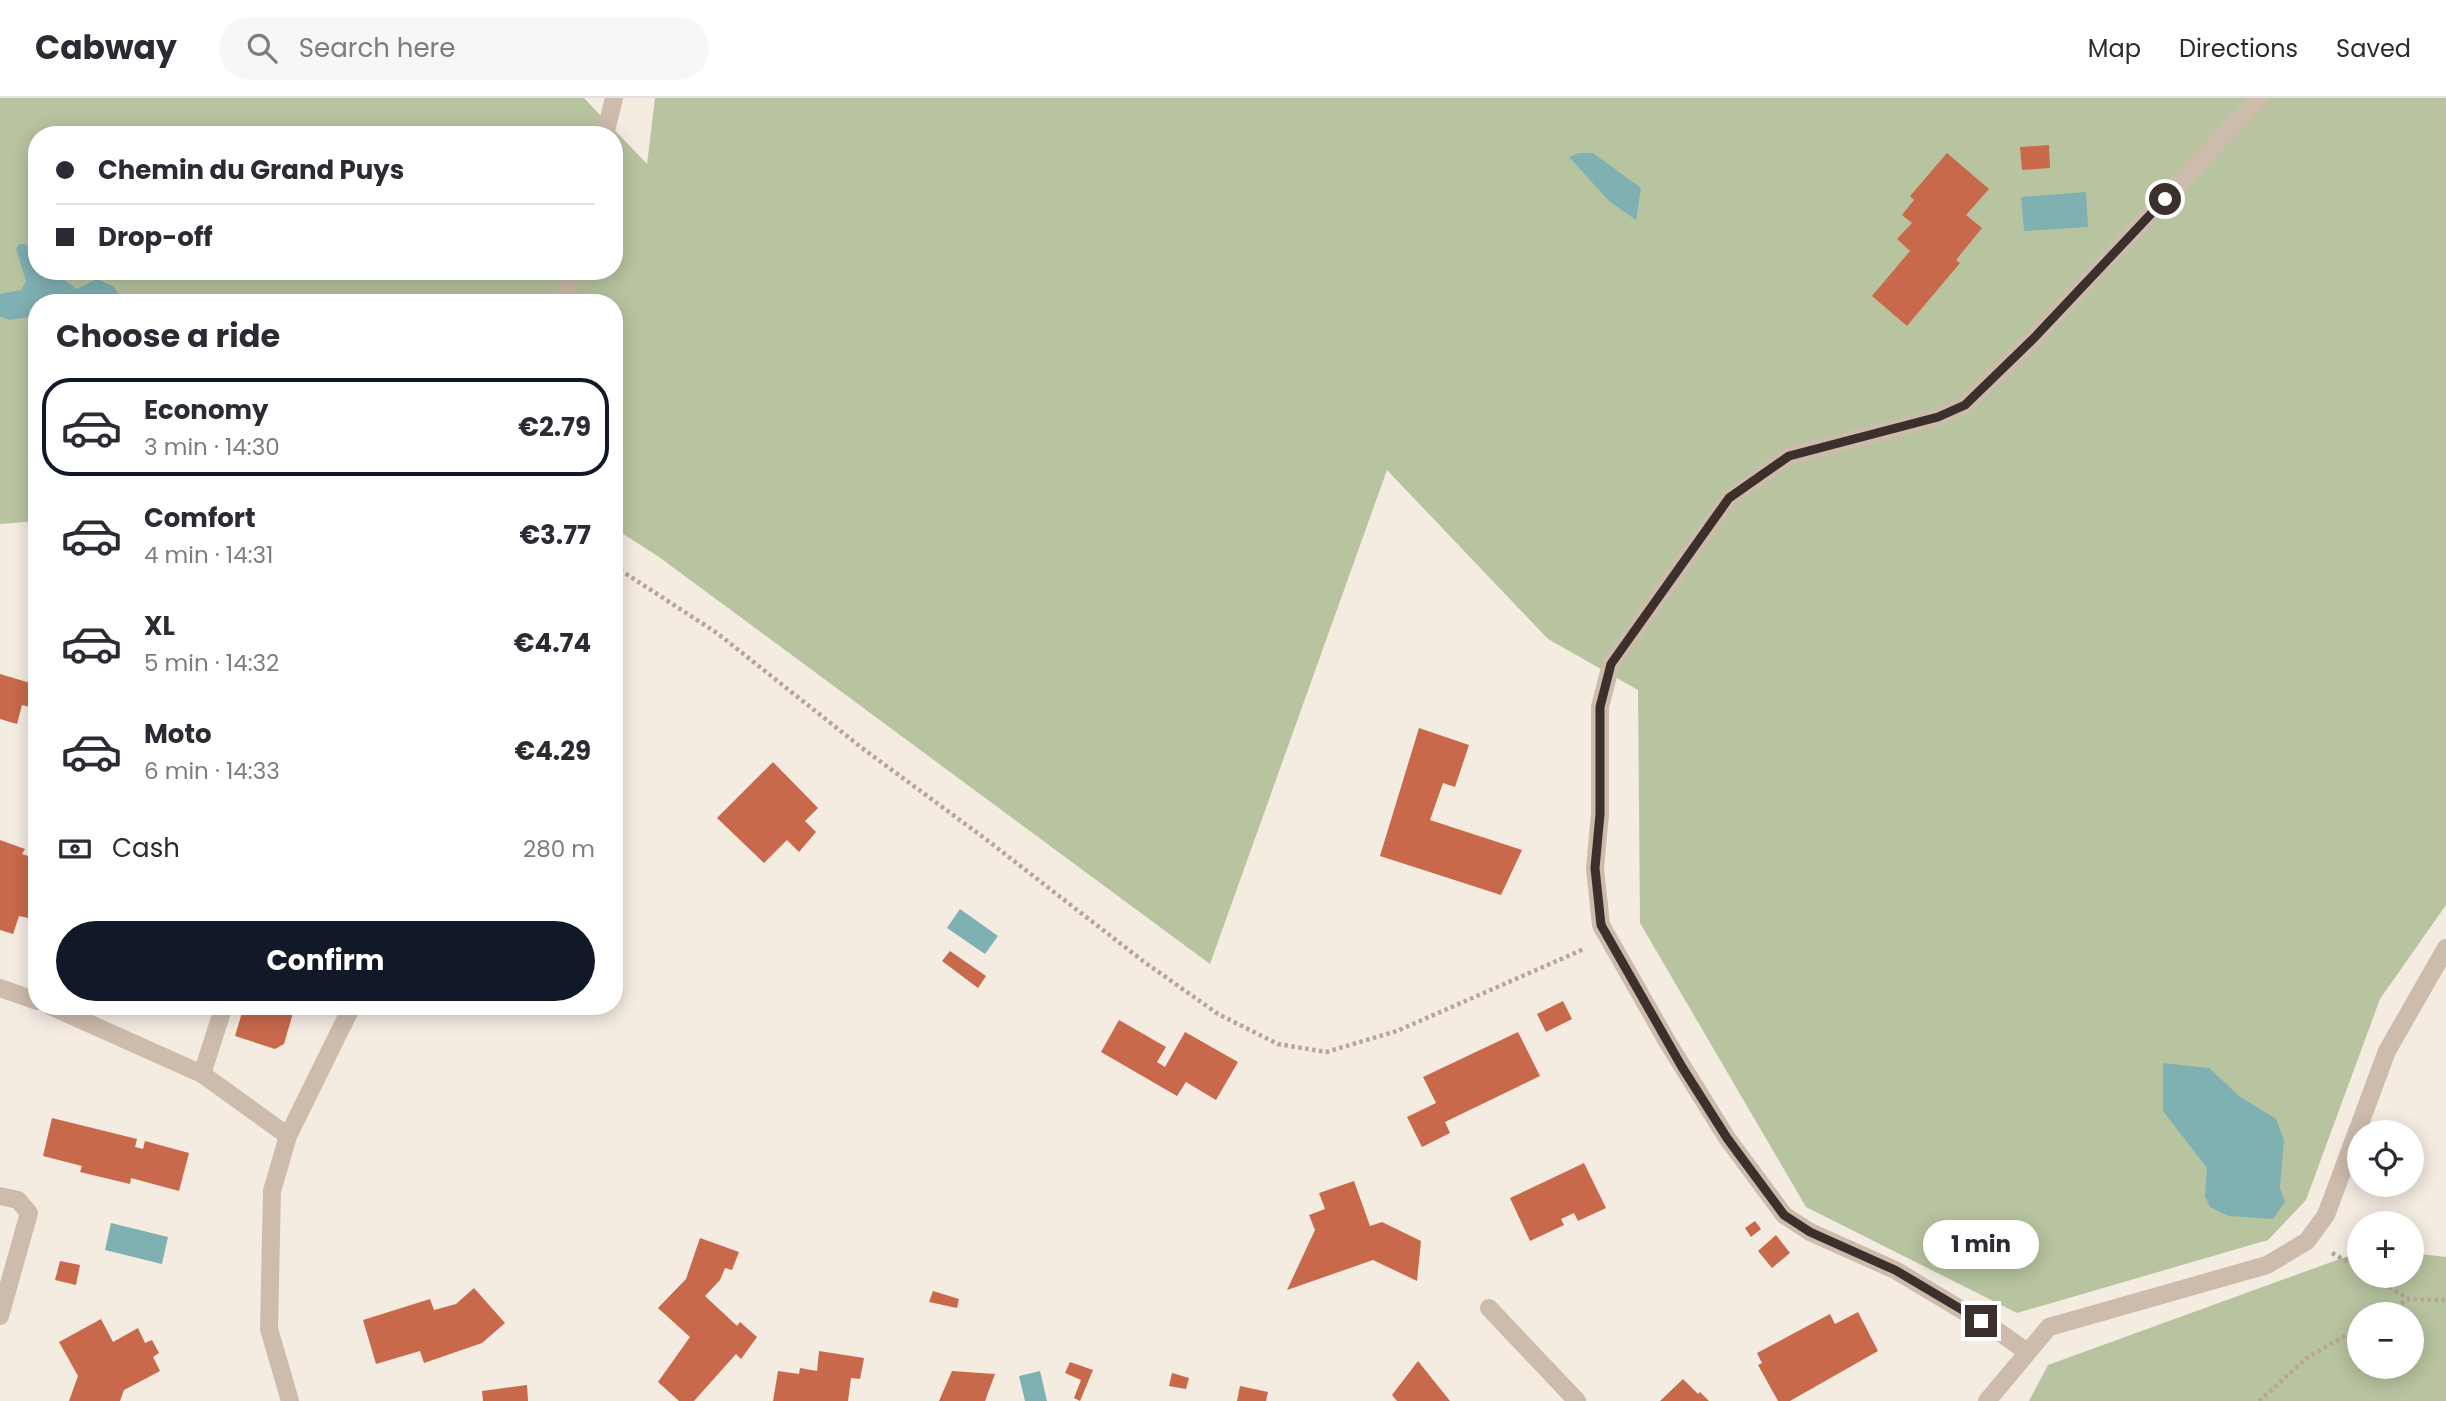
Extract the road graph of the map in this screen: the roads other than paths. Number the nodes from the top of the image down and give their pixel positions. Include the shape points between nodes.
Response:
1 (614, 98) edge
2 (2259, 98) edge
3 (607, 126) edge
4 (2446, 948) edge
5 (0, 988) edge
6 (28, 997) edge
7 (70, 1015) edge
8 (221, 1015) edge
9 (348, 1015) edge
10 (202, 1074) junction
11 (288, 1136) junction
12 (0, 1196) edge
13 (1489, 1308) dead end
14 (0, 1316) edge
15 (2027, 1352) junction
16 (290, 1401) edge
17 (1577, 1401) edge
18 (1987, 1401) edge

1 - 3 street
2 - 15 street via 2043,329 1965,405 1938,417 1789,456 1729,498 1611,664 1600,707 1595,868 1601,925 1727,1138 1784,1215 1810,1232 1895,1270
4 - 15 street via 2387,1051 2326,1215 2307,1241 2267,1265 2049,1327
5 - 6 street
7 - 10 street
8 - 10 street
9 - 11 street
10 - 11 street
11 - 16 street via 272,1191 269,1329
12 - 14 street via 18,1199 29,1213
13 - 17 street
15 - 18 street

